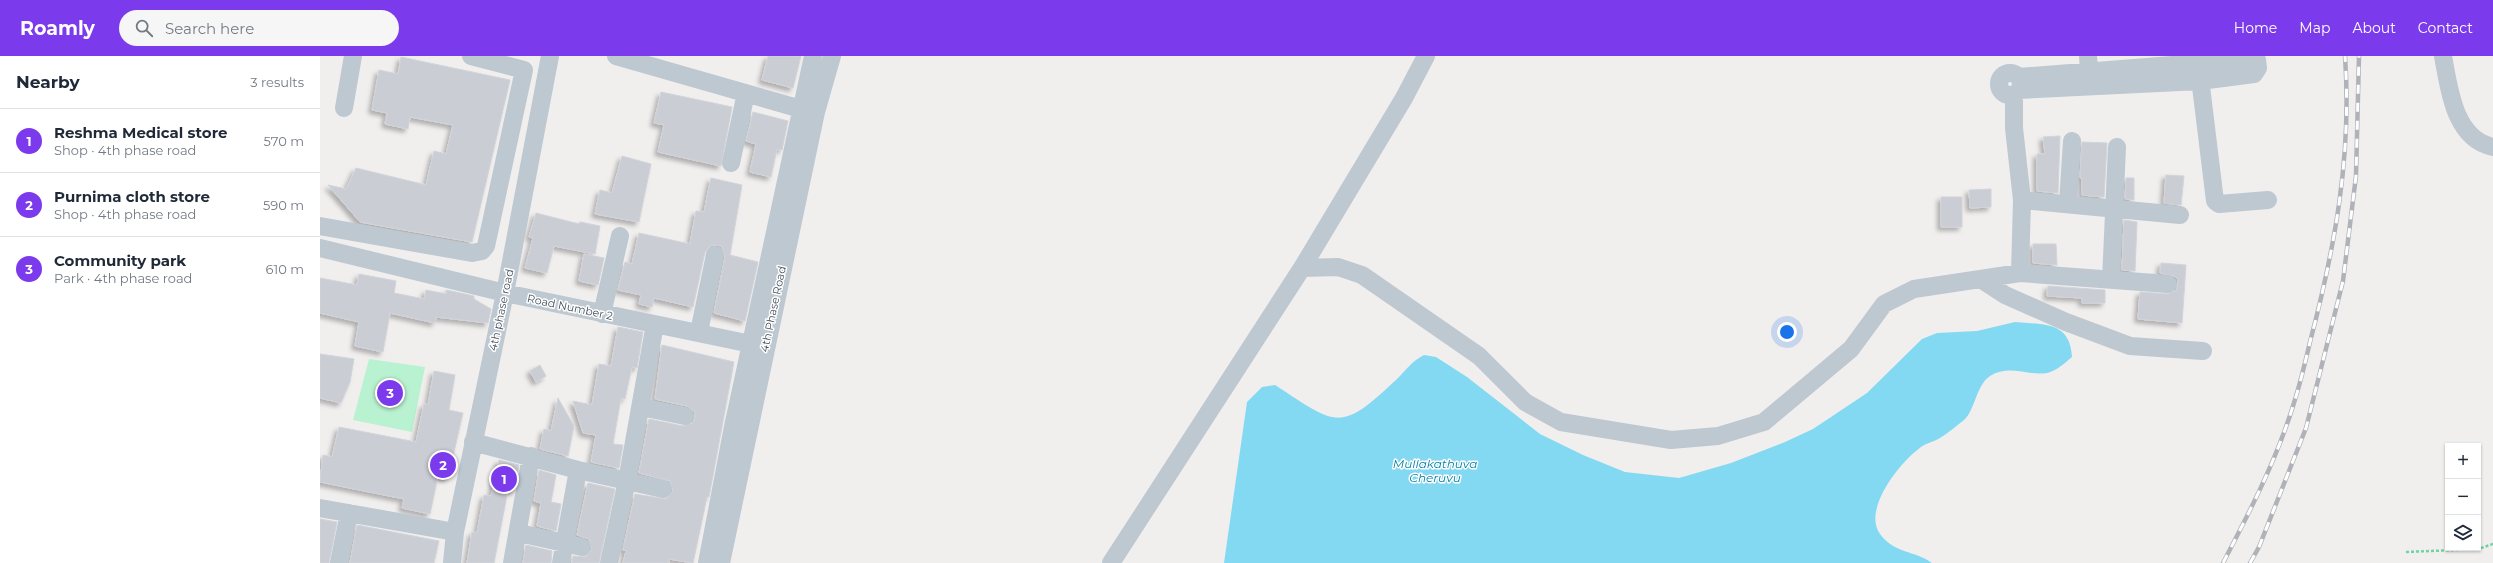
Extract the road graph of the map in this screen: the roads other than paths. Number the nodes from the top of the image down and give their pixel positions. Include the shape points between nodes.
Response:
1 (353, 56) edge
2 (471, 56) edge
3 (550, 56) edge
4 (616, 56) edge
5 (813, 56) edge
6 (832, 56) edge
7 (1426, 56) edge
8 (2443, 56) edge
9 (2257, 58) edge
10 (2199, 63) junction
11 (2089, 71) edge
12 (2200, 81) junction
13 (746, 93) junction
14 (344, 108) dead end
15 (801, 109) junction
16 (2072, 141) dead end
17 (2117, 146) dead end
18 (2493, 147) edge
19 (731, 163) dead end
20 (2022, 200) junction
21 (2268, 200) dead end
22 (2068, 204) junction
23 (2114, 209) junction
24 (2180, 215) dead end
25 (320, 226) edge
26 (620, 236) dead end
27 (320, 248) edge
28 (715, 255) dead end
29 (1302, 268) junction
30 (2020, 273) junction
31 (1982, 280) junction
32 (2110, 280) junction
33 (2168, 284) dead end
34 (505, 292) junction
35 (602, 314) junction
36 (655, 324) junction
37 (699, 332) junction
38 (751, 344) junction
39 (2203, 351) dead end
40 (641, 407) junction
41 (685, 416) dead end
42 (473, 442) junction
43 (531, 456) junction
44 (578, 470) junction
45 (627, 481) junction
46 (663, 488) dead end
47 (320, 508) edge
48 (350, 513) junction
49 (455, 532) junction
50 (519, 533) junction
51 (565, 543) junction
52 (582, 547) dead end
53 (339, 563) edge
54 (452, 563) edge
55 (512, 563) edge
56 (561, 563) edge
57 (609, 563) edge
58 (707, 563) edge
59 (721, 563) edge
60 (1111, 563) edge

1 - 14 street
2 - 25 street via 524,70 486,246 482,251 472,253
3 - 34 street, 4th phase road
4 - 13 street
5 - 15 street, 4th Phase Road
6 - 59 street, 4th Phase Road via 814,119
7 - 29 street via 1404,98
8 - 18 street via 2458,115 2467,134 2478,142
9 - 10 street
9 - 12 street via 2258,68 2254,74
10 - 11 street
10 - 12 street
11 - 12 street
11 - 20 street via 2017,87 2014,128
12 - 21 street via 2215,201 2219,204
13 - 15 street
13 - 19 street
15 - 38 street, 4th Phase Road
16 - 22 street
17 - 23 street
20 - 22 street
20 - 30 street
22 - 23 street
23 - 24 street
23 - 32 street
26 - 35 street
27 - 34 street, Road Number 2
28 - 37 street
29 - 31 street via 1338,267 1362,275 1479,356 1526,402 1561,422 1671,440 1718,436 1764,422 1851,349 1884,304 1914,289
29 - 60 street
30 - 31 street
30 - 32 street
31 - 39 street via 2005,295 2130,346
32 - 33 street
34 - 35 street, Road Number 2
34 - 42 street, 4th phase road
35 - 36 street, Road Number 2
36 - 37 street, Road Number 2
36 - 40 street
37 - 38 street, Road Number 2
38 - 58 street, 4th Phase Road
40 - 41 street
40 - 45 street
42 - 43 street
42 - 49 street, 4th phase road
43 - 44 street
43 - 50 street
44 - 45 street
44 - 51 street
45 - 46 street
45 - 57 street
47 - 48 street
48 - 49 street
48 - 53 street
49 - 54 street, 4th phase road
50 - 51 street
50 - 55 street
51 - 52 street
51 - 56 street

